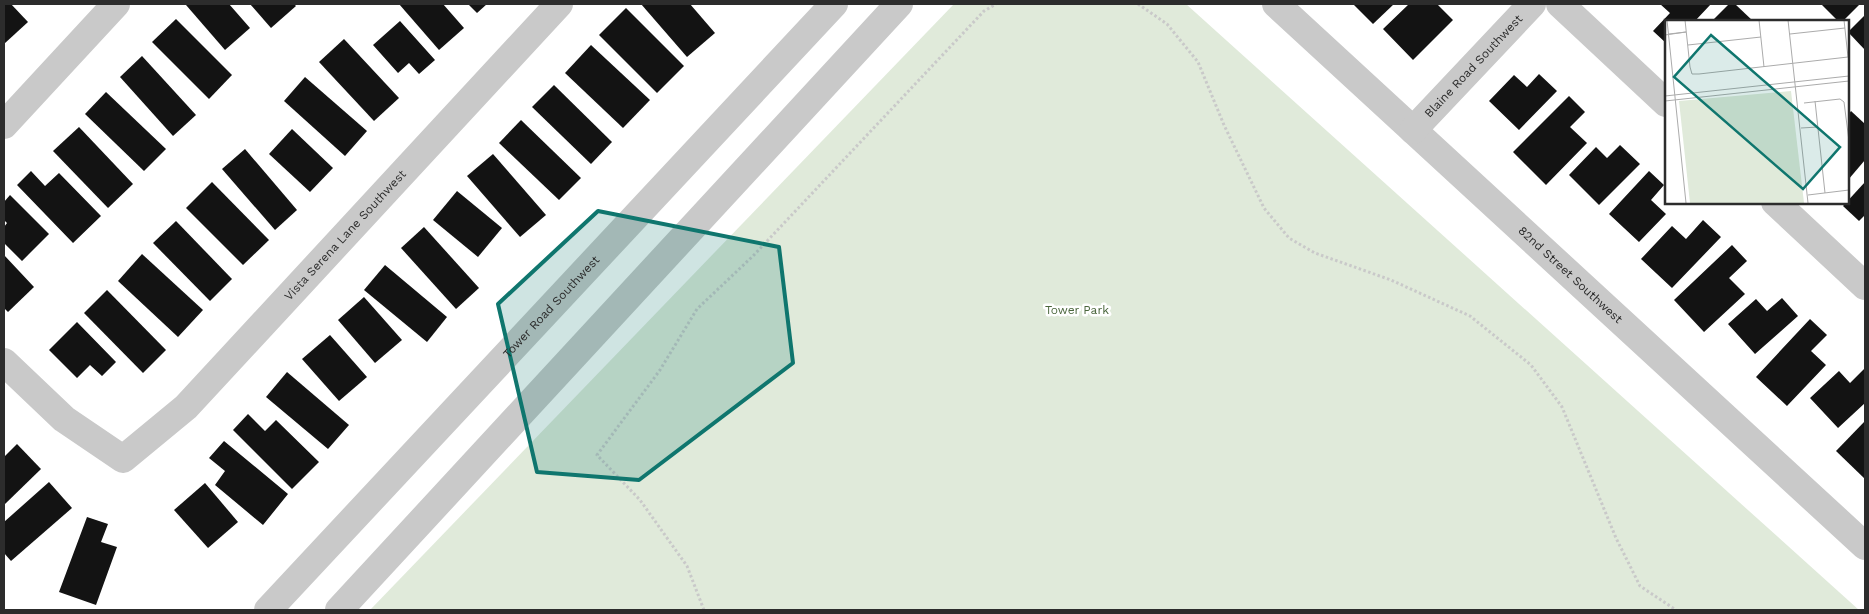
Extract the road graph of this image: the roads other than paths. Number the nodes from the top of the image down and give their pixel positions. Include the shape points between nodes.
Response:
1 (116, 4) edge
2 (560, 4) edge
3 (834, 4) edge
4 (899, 4) edge
5 (1276, 4) edge
6 (1532, 4) edge
7 (1560, 4) edge
8 (1665, 101) edge
9 (4, 124) edge
10 (1413, 130) junction
11 (1777, 204) edge
12 (1865, 286) edge
13 (4, 362) edge
14 (1865, 546) edge
15 (268, 610) edge
16 (339, 610) edge

1 - 9 street
2 - 13 street, Vista Serena Lane Southwest via 186,407 123,459 64,419
3 - 15 street, Tower Road Southwest
4 - 16 street
5 - 10 street, 82nd Street Southwest
6 - 10 street, Blaine Road Southwest
7 - 8 street
10 - 14 street, 82nd Street Southwest
11 - 12 street

